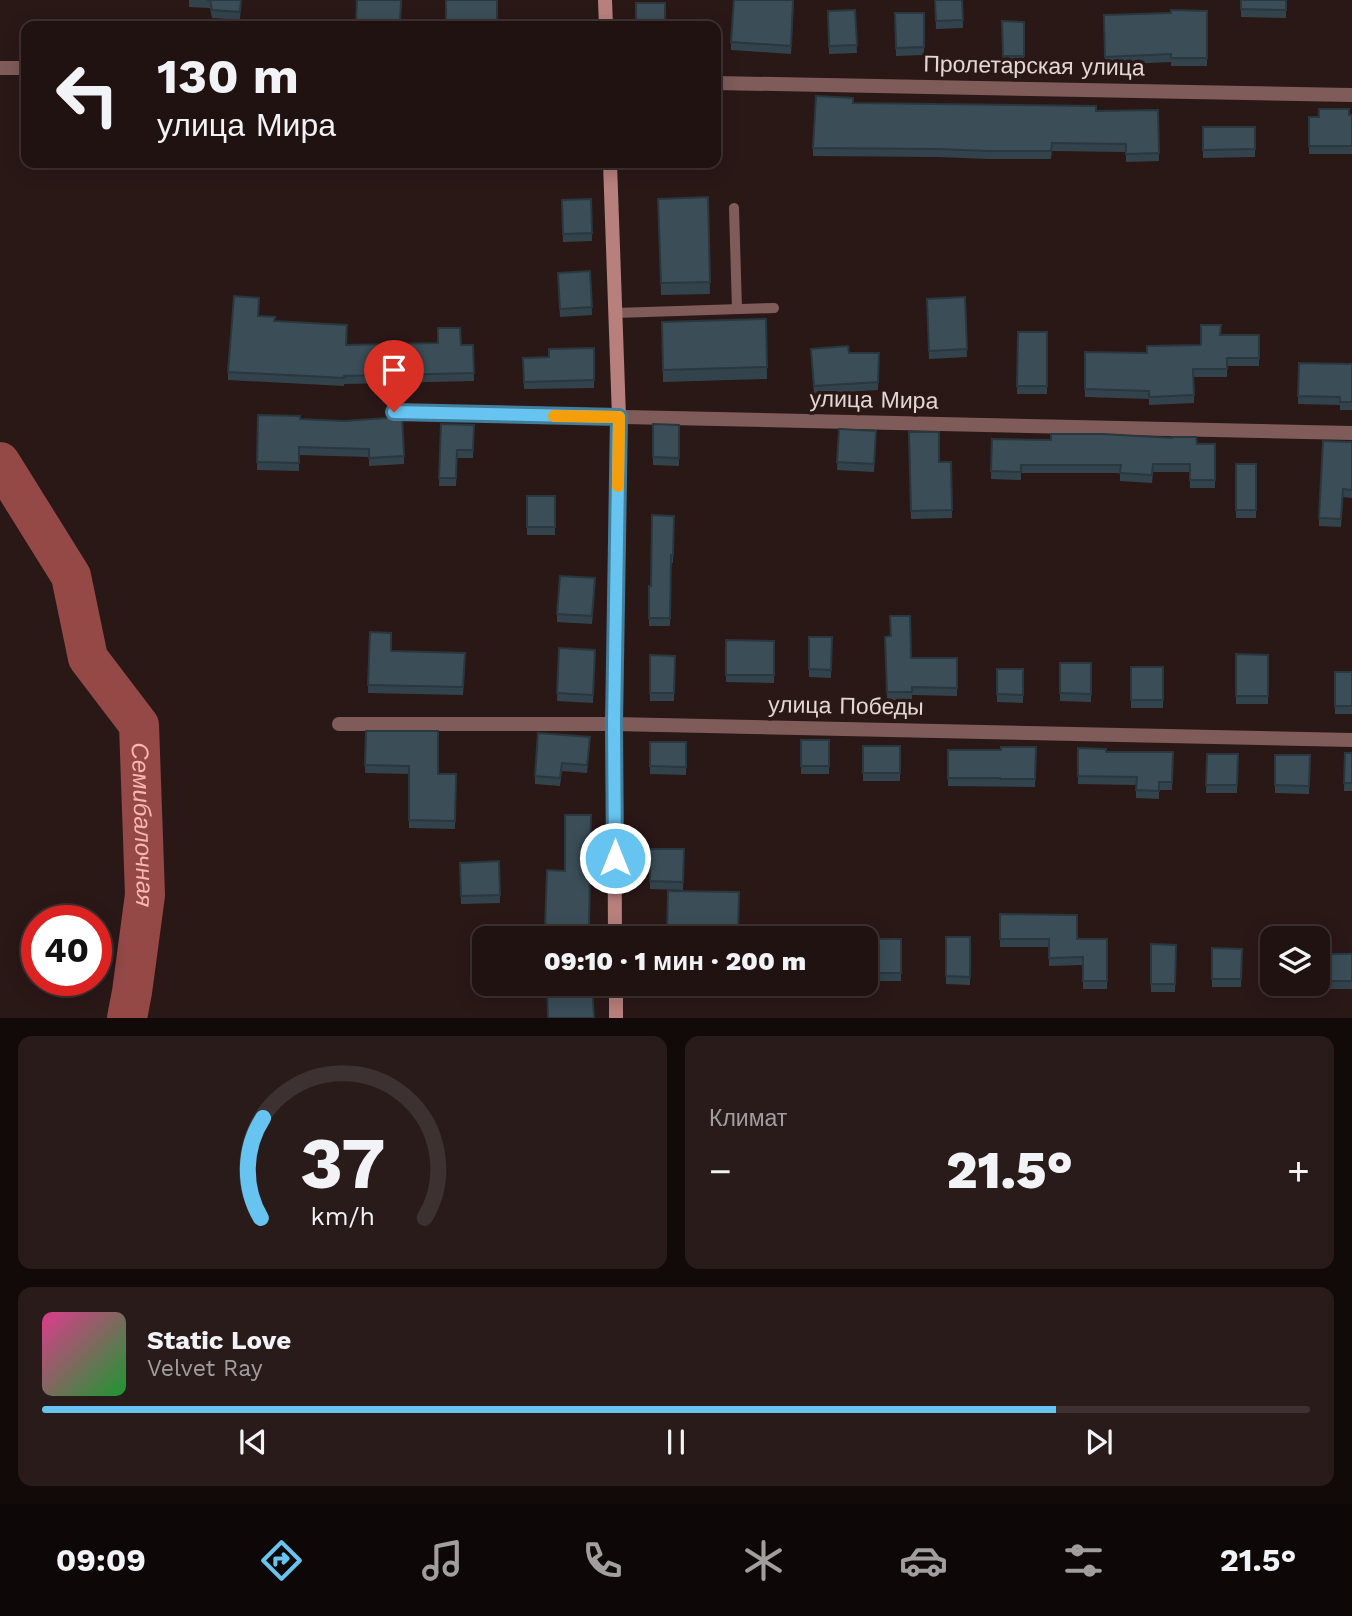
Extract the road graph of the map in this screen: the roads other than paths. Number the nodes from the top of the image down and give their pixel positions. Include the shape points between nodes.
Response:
1 (605, 0) edge
2 (606, 21) edge
3 (0, 68) edge
4 (21, 68) edge
5 (721, 83) edge
6 (1352, 95) edge
7 (610, 168) edge
8 (734, 208) dead end
9 (774, 308) dead end
10 (737, 309) junction
11 (615, 313) junction
12 (394, 412) dead end
13 (619, 417) junction
14 (1352, 433) edge
15 (339, 724) dead end
16 (614, 724) junction
17 (1352, 740) edge
18 (615, 926) edge
19 (616, 996) edge
20 (616, 1017) edge

1 - 2 street
3 - 4 street
5 - 6 street, Пролетарская улица
7 - 11 street
8 - 10 lane
9 - 10 lane
10 - 11 lane
11 - 13 street
12 - 13 street, улица Мира
13 - 14 street, улица Мира
13 - 16 street
15 - 16 street, улица Победы
16 - 17 street, улица Победы
16 - 18 street
19 - 20 street

